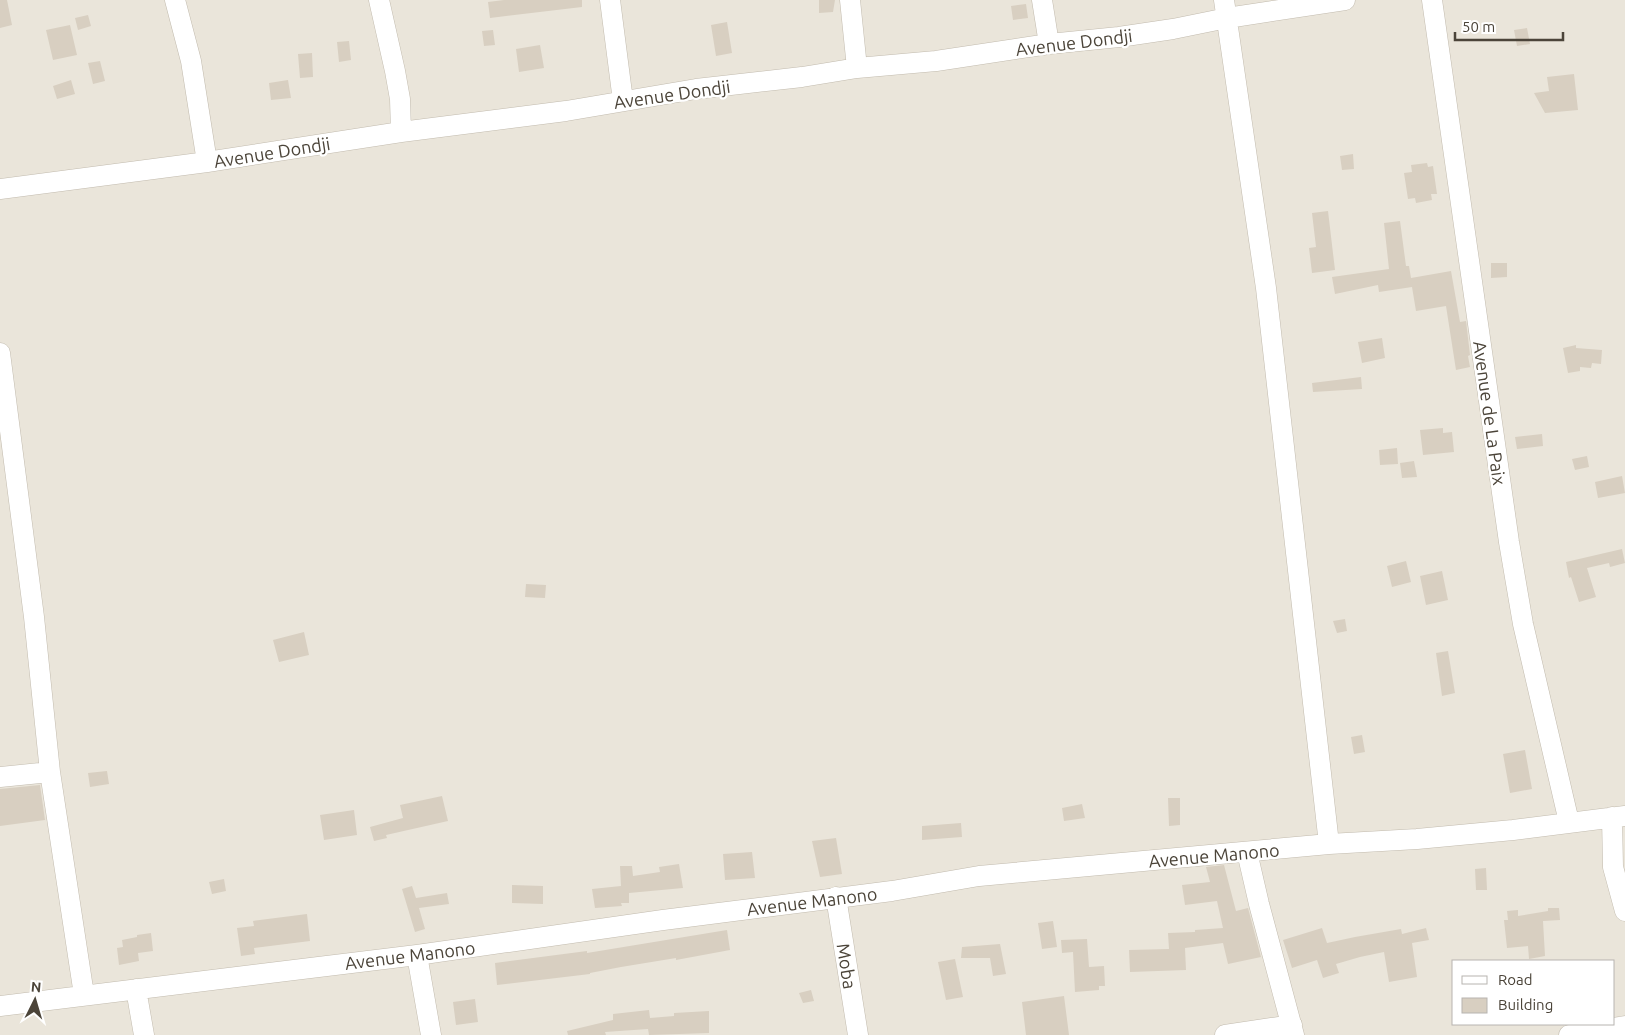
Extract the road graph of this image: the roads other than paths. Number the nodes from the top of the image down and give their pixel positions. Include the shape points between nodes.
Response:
1 (175, 0) edge
2 (379, 0) edge
3 (610, 0) edge
4 (850, 0) edge
5 (1042, 0) edge
6 (1345, 0) edge
7 (1432, 0) edge
8 (1225, 9) edge
9 (1048, 44) junction
10 (857, 68) junction
11 (624, 101) junction
12 (401, 132) junction
13 (206, 162) junction
14 (0, 189) edge
15 (0, 353) edge
16 (50, 772) junction
17 (0, 777) edge
18 (1618, 816) edge
19 (1569, 822) junction
20 (1329, 844) junction
21 (1247, 852) junction
22 (836, 897) junction
23 (1625, 911) edge
24 (417, 954) junction
25 (136, 989) junction
26 (84, 995) junction
27 (0, 1006) edge
28 (1625, 1026) edge
29 (1293, 1030) edge
30 (144, 1035) edge
31 (431, 1035) edge
32 (858, 1035) edge
33 (1225, 1035) edge
34 (1569, 1035) edge

1 - 13 street via 192,61
2 - 12 street via 397,80
3 - 11 street
4 - 10 street
5 - 9 street
6 - 8 street, Avenue Dondji
7 - 19 street, Avenue de La Paix via 1523,624
8 - 9 street, Avenue Dondji via 1146,33
8 - 20 street via 1266,288
9 - 10 street, Avenue Dondji via 936,61
10 - 11 street, Avenue Dondji
11 - 12 street, Avenue Dondji
12 - 13 street, Avenue Dondji
13 - 14 street, Avenue Dondji
15 - 16 street
16 - 17 street
16 - 26 street
18 - 19 street, Avenue Manono
18 - 23 street via 1613,867
19 - 20 street, Avenue Manono via 1417,839
20 - 21 street, Avenue Manono
21 - 22 street, Avenue Manono via 978,876
21 - 29 street
22 - 24 street, Avenue Manono
22 - 32 street, Moba
24 - 25 street, Avenue Manono
24 - 31 street
25 - 26 street, Avenue Manono
25 - 30 street
26 - 27 street, Avenue Manono
28 - 34 street
29 - 33 street

